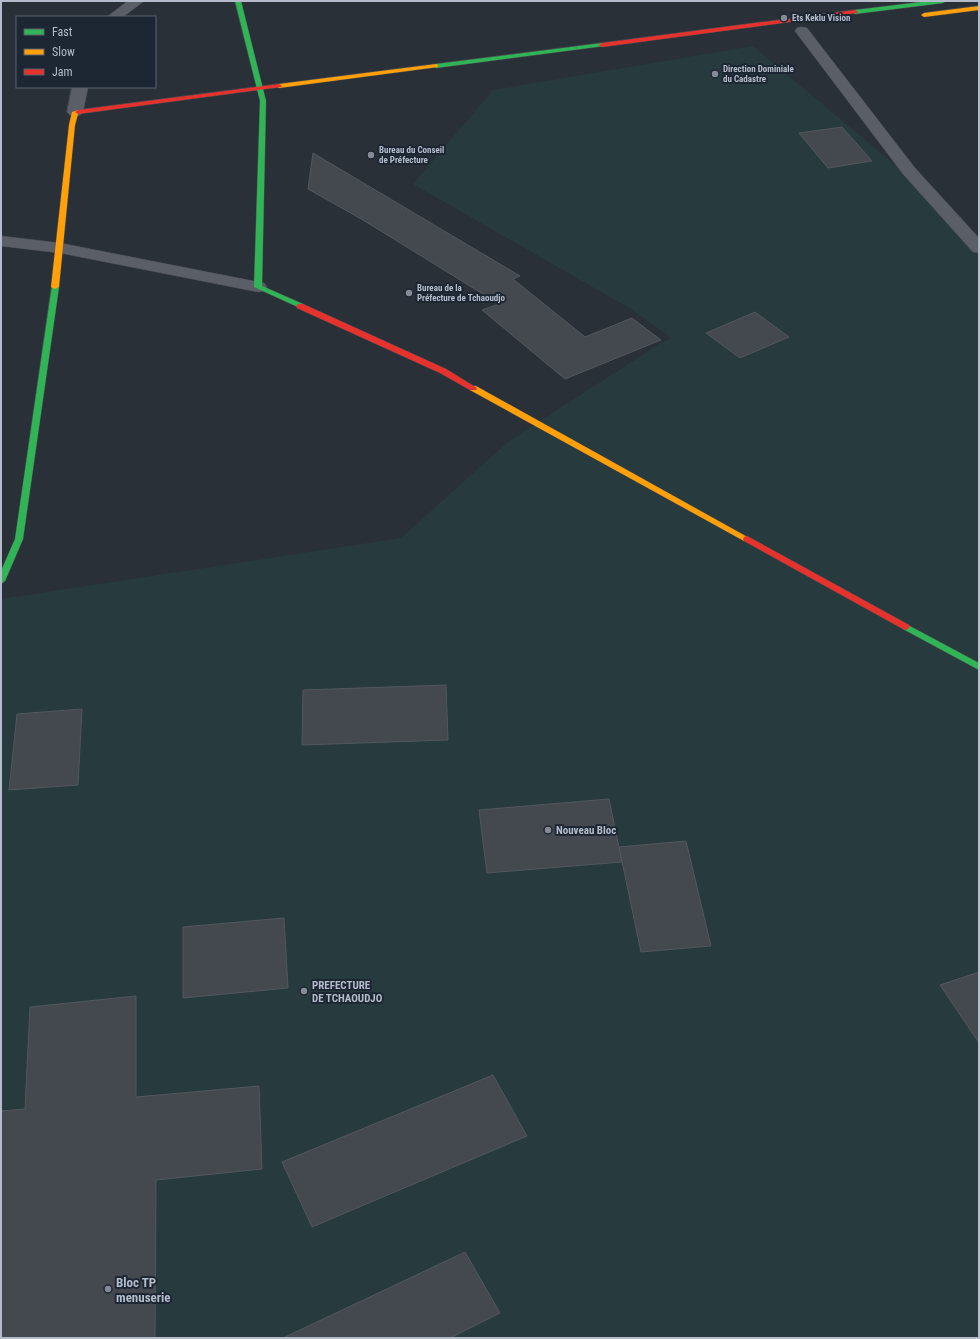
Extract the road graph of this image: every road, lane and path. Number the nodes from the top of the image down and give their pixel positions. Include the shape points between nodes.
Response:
1 (137, 1) edge
2 (238, 1) edge
3 (943, 1) edge
4 (979, 8) edge
5 (115, 16) edge
6 (918, 16) dead end
7 (802, 31) dead end
8 (80, 88) edge
9 (259, 88) junction
10 (75, 121) junction
11 (1, 241) edge
12 (60, 248) junction
13 (979, 248) edge
14 (258, 288) junction
15 (1, 581) edge
16 (979, 667) edge

1 - 5 street
2 - 9 main road
3 - 9 main road
4 - 6 main road
7 - 13 street via 909,171
8 - 10 street
9 - 10 main road
9 - 14 main road via 263,101
10 - 12 main road
11 - 12 street
12 - 14 street
12 - 15 main road via 19,539
14 - 16 main road via 443,371

